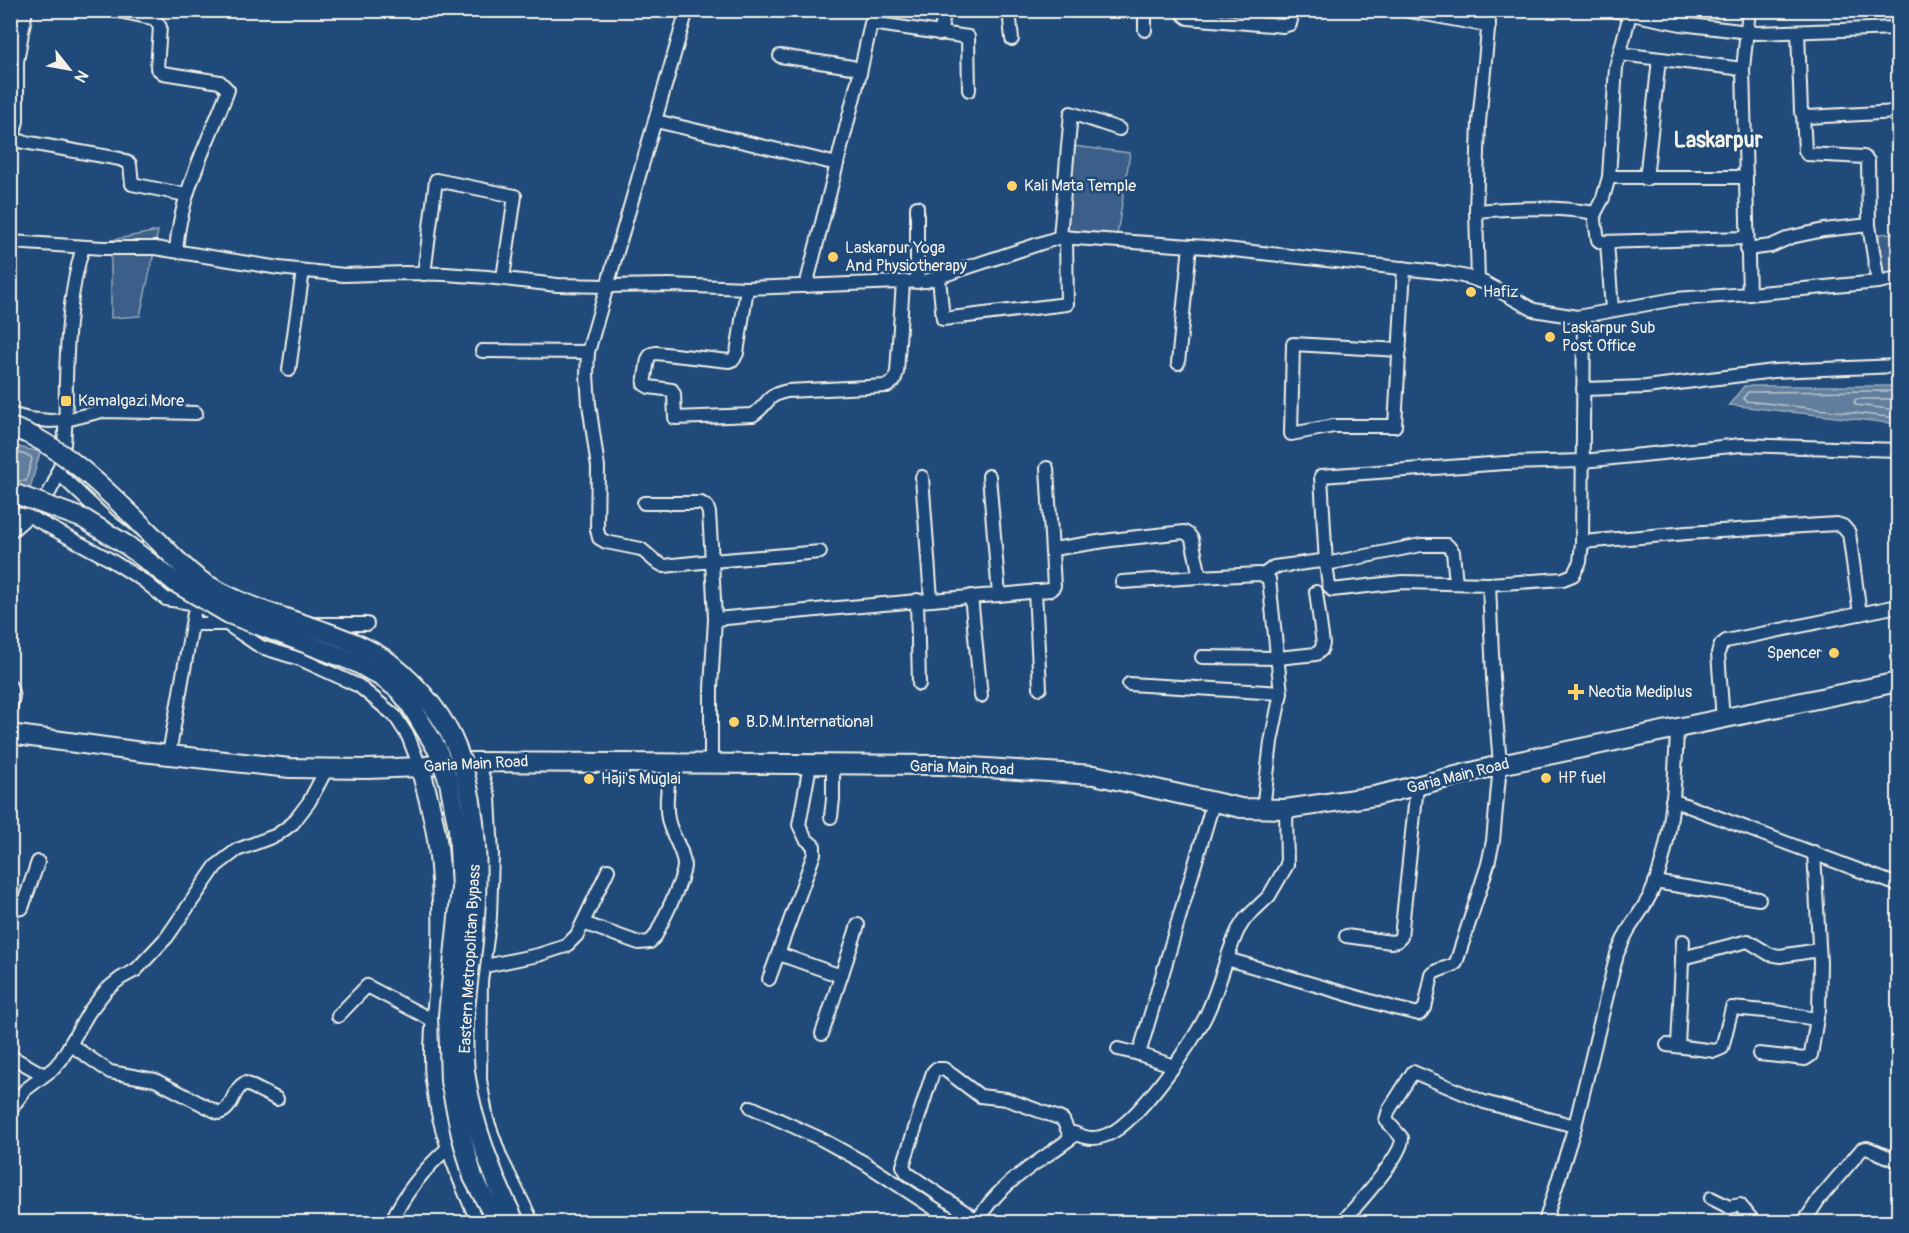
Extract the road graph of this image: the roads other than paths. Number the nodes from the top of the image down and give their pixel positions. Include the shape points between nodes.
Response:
1 (26, 10) edge
2 (114, 10) edge
3 (687, 10) edge
4 (945, 10) edge
5 (1009, 10) edge
6 (1144, 10) edge
7 (1183, 10) edge
8 (1293, 10) edge
9 (1404, 10) edge
10 (1490, 10) edge
11 (1611, 10) edge
12 (1749, 10) edge
13 (148, 14) edge
14 (1630, 14) junction
15 (1645, 14) edge
16 (1489, 26) junction
17 (1899, 28) edge
18 (1145, 30) dead end
19 (1747, 32) junction
20 (1798, 32) junction
21 (940, 34) junction
22 (1012, 39) dead end
23 (1620, 54) junction
24 (780, 56) dead end
25 (1659, 59) junction
26 (1743, 69) junction
27 (860, 73) junction
28 (969, 90) dead end
29 (1899, 112) edge
30 (1803, 115) junction
31 (656, 121) junction
32 (1119, 129) dead end
33 (12, 145) edge
34 (837, 164) junction
35 (1609, 177) junction
36 (1746, 177) junction
37 (1646, 178) junction
38 (186, 195) junction
39 (917, 207) dead end
40 (1476, 211) junction
41 (1594, 213) junction
42 (1869, 225) junction
43 (1063, 237) junction
44 (10, 242) edge
45 (1607, 242) junction
46 (1746, 243) junction
47 (1190, 246) junction
48 (83, 247) junction
49 (176, 251) junction
50 (1404, 268) junction
51 (303, 271) junction
52 (424, 274) junction
53 (503, 278) junction
54 (939, 278) junction
55 (1899, 278) edge
56 (1478, 281) junction
57 (903, 282) junction
58 (917, 282) junction
59 (1878, 282) junction
60 (608, 286) junction
61 (806, 286) junction
62 (747, 288) junction
63 (1749, 294) junction
64 (1611, 310) junction
65 (1584, 317) junction
66 (1400, 350) junction
67 (482, 351) dead end
68 (588, 352) junction
69 (1179, 363) dead end
70 (1899, 366) edge
71 (289, 370) dead end
72 (1583, 389) junction
73 (195, 412) dead end
74 (10, 414) edge
75 (66, 420) junction
76 (10, 426) edge
77 (1899, 450) edge
78 (1583, 461) junction
79 (1047, 468) dead end
80 (57, 472) junction
81 (989, 476) dead end
82 (922, 477) dead end
83 (10, 492) edge
84 (644, 503) dead end
85 (10, 513) edge
86 (29, 516) junction
87 (10, 532) edge
88 (1582, 542) junction
89 (1053, 549) junction
90 (819, 552) dead end
91 (712, 561) junction
92 (1326, 564) junction
93 (198, 573) dead end
94 (1263, 574) junction
95 (1199, 577) junction
96 (1122, 582) dead end
97 (1456, 583) junction
98 (1489, 584) junction
99 (1035, 591) junction
100 (1316, 592) dead end
101 (999, 594) junction
102 (971, 596) junction
103 (931, 599) junction
104 (917, 600) junction
105 (197, 604) junction
106 (1899, 606) edge
107 (1860, 614) junction
108 (715, 619) junction
109 (193, 624) junction
110 (228, 624) junction
111 (367, 624) dead end
112 (1202, 657) dead end
113 (1278, 658) junction
114 (1899, 682) edge
115 (919, 684) dead end
116 (1129, 684) dead end
117 (10, 686) edge
118 (1040, 688) dead end
119 (1281, 693) junction
120 (981, 696) dead end
121 (10, 710) edge
122 (1723, 720) junction
123 (1677, 729) junction
124 (10, 734) edge
125 (169, 754) junction
126 (476, 762) junction
127 (670, 763) junction
128 (711, 764) junction
129 (810, 765) junction
130 (833, 765) junction
131 (1500, 765) junction
132 (420, 767) junction
133 (326, 770) junction
134 (1417, 786) junction
135 (1672, 800) junction
136 (1213, 803) junction
137 (1263, 809) junction
138 (1286, 809) junction
139 (831, 817) dead end
140 (1814, 852) junction
141 (38, 862) dead end
142 (608, 870) dead end
143 (1655, 882) junction
144 (1899, 885) edge
145 (1759, 899) dead end
146 (10, 905) edge
147 (583, 923) junction
148 (858, 925) dead end
149 (1346, 936) dead end
150 (1683, 941) dead end
151 (1819, 950) junction
152 (779, 954) junction
153 (1682, 958) junction
154 (1227, 959) junction
155 (480, 967) junction
156 (842, 976) junction
157 (770, 979) dead end
158 (338, 1016) dead end
159 (1817, 1018) junction
160 (436, 1022) junction
161 (822, 1034) dead end
162 (71, 1045) junction
163 (1118, 1049) dead end
164 (1139, 1054) junction
165 (1759, 1054) dead end
166 (10, 1056) edge
167 (1174, 1066) junction
168 (44, 1075) junction
169 (277, 1099) dead end
170 (751, 1107) dead end
171 (10, 1110) edge
172 (1575, 1126) junction
173 (1071, 1138) junction
174 (450, 1146) junction
175 (1899, 1161) edge
176 (1711, 1198) dead end
177 (1345, 1219) dead end
178 (138, 1222) edge
179 (145, 1222) edge
180 (391, 1222) edge
181 (481, 1222) edge
182 (497, 1222) edge
183 (515, 1222) edge
184 (529, 1222) edge
185 (954, 1222) edge
186 (978, 1222) edge
187 (1545, 1222) edge
188 (1754, 1222) edge
189 (1804, 1222) edge

1 - 33 street via 17,62 17,121
2 - 13 street
3 - 31 street
4 - 21 street
5 - 22 street
6 - 18 street
7 - 8 street via 1188,18 1283,26 1290,24
9 - 16 street
10 - 16 street
11 - 14 street
12 - 19 street
13 - 38 street via 159,27 157,68 163,73 220,82 228,90
14 - 15 street
14 - 23 street
15 - 19 street
16 - 40 street via 1479,122
17 - 20 street
19 - 20 street
19 - 26 street
20 - 30 street
21 - 27 street via 871,23
21 - 28 street via 968,38
23 - 25 street
23 - 35 street
24 - 27 street via 852,67
25 - 26 street
25 - 37 street
26 - 36 street
27 - 34 street
29 - 30 street
30 - 42 street via 1807,154 1864,157 1868,161
31 - 34 street
31 - 60 street
32 - 43 street via 1071,114
33 - 38 street via 120,159 130,164 132,184
34 - 61 street
35 - 37 street
35 - 41 street
36 - 37 street
36 - 46 street
38 - 49 street
39 - 58 street
40 - 41 street via 1529,208
40 - 56 street
41 - 45 street via 1598,240
42 - 46 street via 1791,237 1771,246
42 - 59 street
43 - 47 street
43 - 54 street
43 - 54 street via 1067,304 943,319
44 - 48 street
45 - 46 street
45 - 64 street
46 - 63 street
47 - 50 street
47 - 69 street
48 - 49 street
48 - 75 street via 69,326
49 - 51 street
50 - 56 street via 1457,274
50 - 66 street
51 - 52 street
51 - 71 street
52 - 53 street
52 - 53 street via 436,180 515,196
53 - 60 street
54 - 58 street
55 - 59 street
56 - 65 street via 1534,310
57 - 58 street
57 - 61 street
57 - 62 street via 897,372 887,386 787,391 773,394 753,415 675,418 672,390 644,384 648,359 656,353 729,361 734,358
59 - 63 street
60 - 62 street
60 - 68 street
61 - 62 street
63 - 64 street via 1675,299
64 - 65 street
65 - 72 street
66 - 66 street via 1395,426 1334,426 1291,434 1293,344
67 - 68 street
68 - 91 street via 589,404 598,467 599,538 641,549 664,566
70 - 72 street via 1774,371 1647,387
72 - 78 street
73 - 75 street via 102,411
74 - 75 street via 50,422
75 - 80 street
76 - 183 main road, Eastern Metropolitan Bypass, bridge via 50,446 106,490 204,584 245,604 359,645 387,660 430,701 456,747 473,821 477,885 463,1027 466,1077 477,1127
77 - 78 street via 1741,445
78 - 88 street
78 - 92 street via 1321,476
79 - 89 street
80 - 86 street via 44,501
80 - 105 street via 186,585
81 - 101 street
82 - 103 street
83 - 182 main road, Eastern Metropolitan Bypass, bridge via 84,519 176,583 229,614 357,663 399,690 414,711 437,749 449,782 458,829 461,888 448,1015 450,1081 473,1177
84 - 91 street via 701,503 707,507
85 - 86 street
86 - 87 street
86 - 105 street via 109,559 166,599
88 - 98 street via 1580,562 1573,575
88 - 107 street via 1838,524 1849,533
89 - 95 street via 1184,532 1192,539
89 - 99 street via 1054,586
90 - 91 street
91 - 108 street
92 - 94 street via 1318,561 1274,567
92 - 97 street via 1332,590 1402,582
92 - 97 street via 1421,545 1447,545 1453,552
93 - 105 street
94 - 95 street
94 - 113 street via 1270,582
95 - 96 street
97 - 98 street
98 - 131 street
99 - 101 street
99 - 118 street
100 - 113 street via 1321,650 1316,654
101 - 102 street
102 - 103 street
102 - 120 street
103 - 104 street
104 - 108 street
104 - 115 street
105 - 109 street
105 - 110 street
106 - 107 street
107 - 122 street via 1723,642 1718,653
108 - 128 street
109 - 110 street
109 - 125 street
110 - 111 street
110 - 132 street via 261,647 300,659 359,686 395,716
112 - 113 street
113 - 119 street
114 - 122 main road, Garia Main Road
116 - 119 street
117 - 121 street
119 - 137 street via 1270,742
122 - 123 main road, Garia Main Road
123 - 131 main road, Garia Main Road
123 - 135 street
124 - 125 main road, Garia Main Road
125 - 133 main road, Garia Main Road
126 - 127 main road, Garia Main Road
126 - 132 main road, Garia Main Road
126 - 155 main road via 486,798 489,855
127 - 128 main road, Garia Main Road
127 - 147 street via 667,813 684,865 656,935 650,942 639,943
128 - 129 main road, Garia Main Road
129 - 130 main road, Garia Main Road
129 - 152 street via 799,825 814,846 814,854
130 - 136 main road, Garia Main Road via 941,765 1094,775
130 - 139 street
131 - 134 main road, Garia Main Road
131 - 154 street via 1493,841 1460,952 1454,965 1434,971 1425,1008 1419,1014
132 - 133 main road, Garia Main Road
132 - 160 main road via 438,845 442,893
133 - 162 street via 293,823 277,835 237,850 216,866 167,937 136,970 106,990 97,1001
134 - 138 main road, Garia Main Road
134 - 149 street via 1401,937 1391,942
135 - 140 street
135 - 143 street
136 - 137 main road, Garia Main Road
136 - 164 street
137 - 138 main road, Garia Main Road
138 - 154 street via 1287,865 1269,896 1245,919
140 - 144 street
140 - 151 street
141 - 146 street via 22,908
142 - 147 street
143 - 145 street
143 - 172 street via 1617,954
147 - 155 street via 577,936 557,950
148 - 156 street
150 - 153 street
151 - 153 street via 1780,956 1748,941
151 - 159 street
152 - 156 street
152 - 157 street
153 - 159 street via 1673,1046 1715,1052 1722,1048 1732,1008
154 - 167 street via 1204,1021
155 - 184 main road via 477,1080 484,1120
156 - 161 street
158 - 160 street via 367,986
159 - 165 street via 1811,1055 1805,1059
160 - 174 main road via 435,1078
162 - 168 street
162 - 169 street via 110,1072 156,1080 219,1113 228,1108 240,1085 245,1083
163 - 164 street
164 - 167 street
166 - 168 street
167 - 173 street via 1119,1128 1099,1138 1074,1133
168 - 171 street
170 - 185 street via 863,1162
172 - 177 street via 1484,1101 1413,1071 1386,1120 1402,1138 1401,1146
172 - 187 street
173 - 186 street via 1004,1188
173 - 186 street via 1063,1120 1006,1099 984,1097 944,1069 936,1069 903,1166 906,1173
174 - 180 street via 416,1181
174 - 181 main road
175 - 189 street via 1862,1149
176 - 188 street via 1729,1207 1740,1206
178 - 179 street

